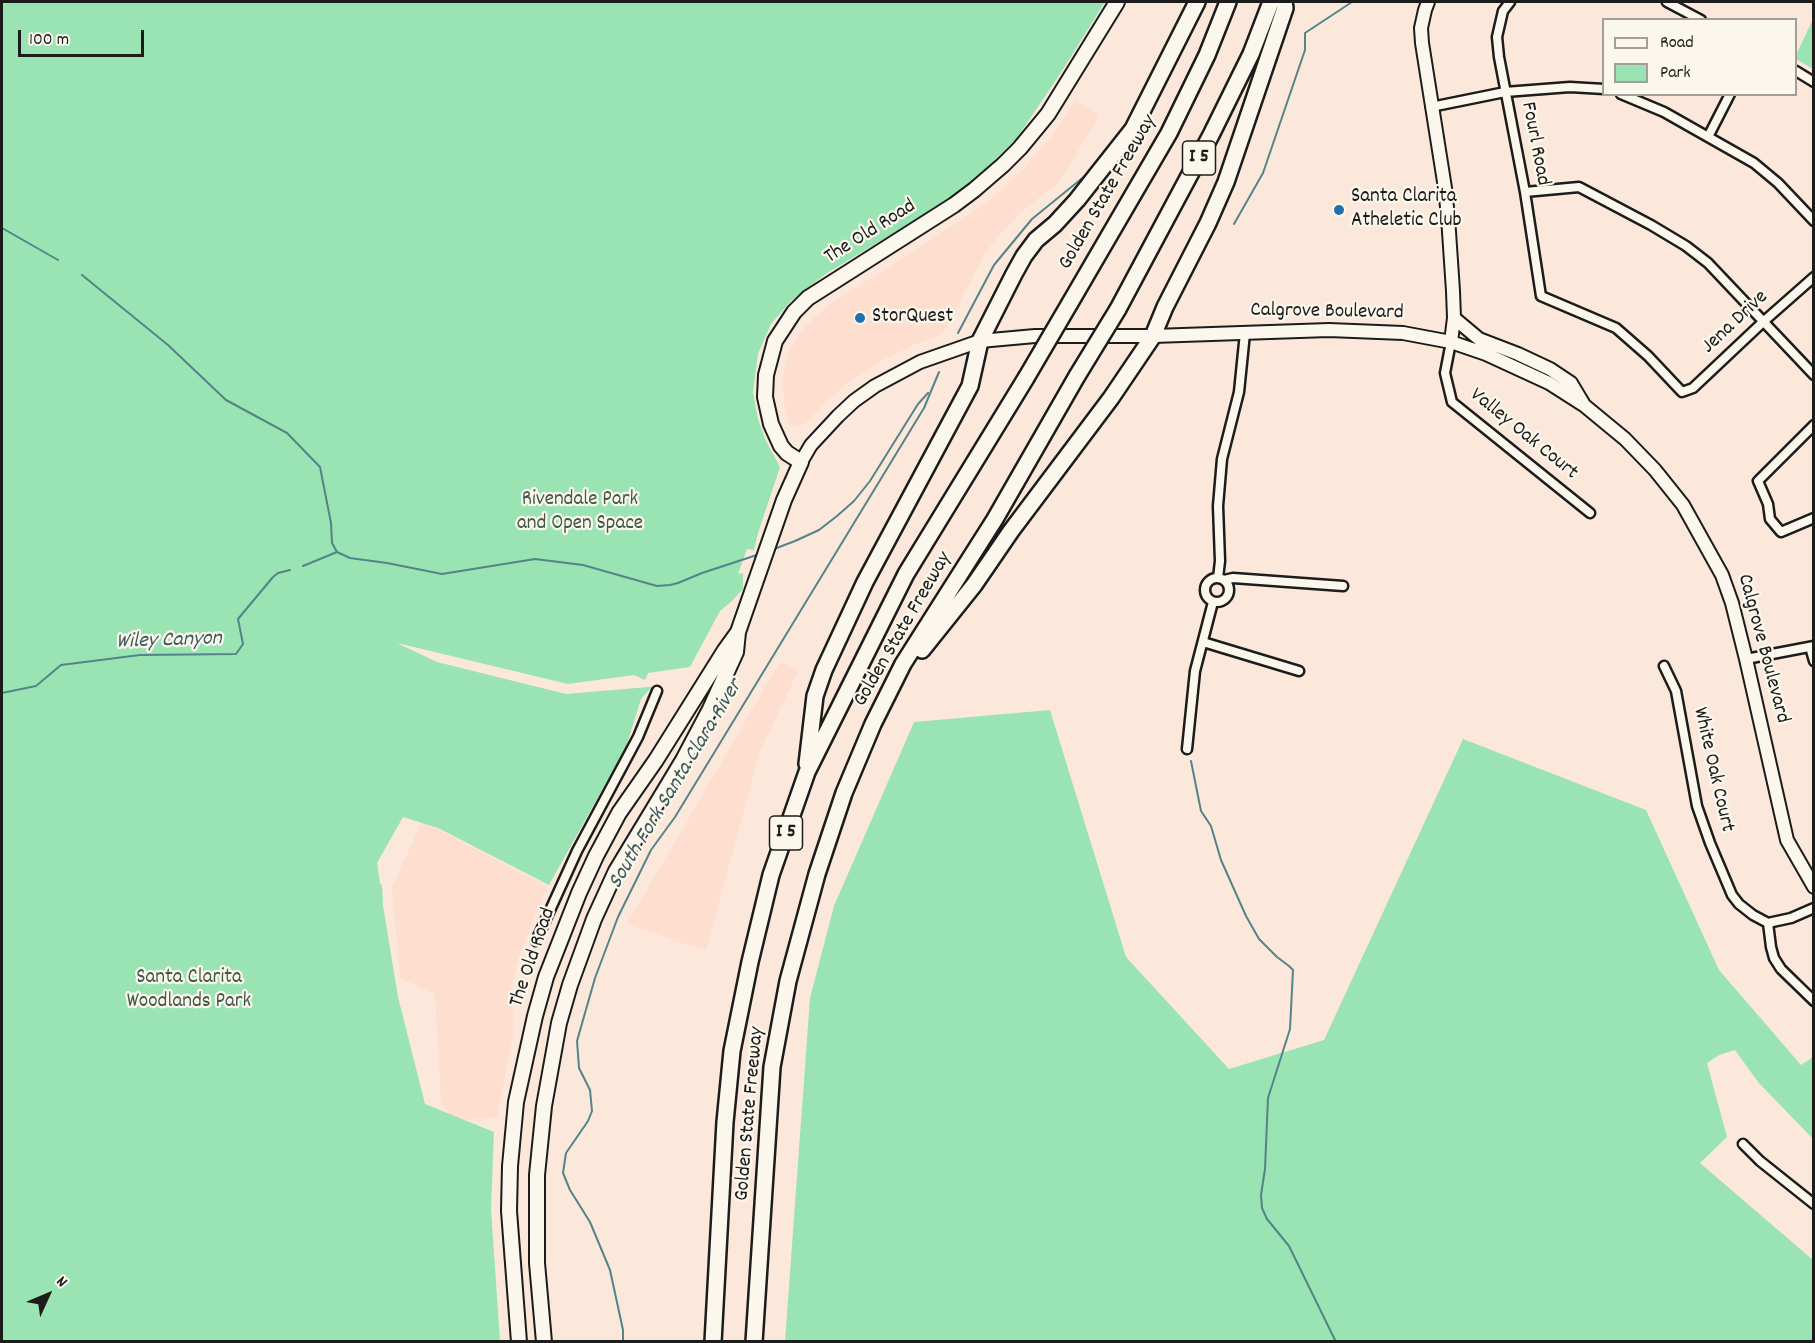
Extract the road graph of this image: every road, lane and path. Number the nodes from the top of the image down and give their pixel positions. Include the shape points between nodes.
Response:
1 (1117, 2) edge
2 (1197, 2) edge
3 (1228, 2) edge
4 (1271, 2) edge
5 (1284, 2) edge
6 (1428, 2) edge
7 (1510, 2) edge
8 (1667, 2) edge
9 (1697, 18) edge
10 (1797, 73) edge
11 (1814, 82) edge
12 (1602, 89) edge
13 (1505, 92) junction
14 (1626, 96) edge
15 (1729, 96) edge
16 (1431, 107) junction
17 (1708, 137) junction
18 (1525, 192) junction
19 (1814, 222) edge
20 (1814, 277) edge
21 (1454, 318) junction
22 (1763, 322) junction
23 (1245, 333) junction
24 (1153, 336) junction
25 (981, 341) junction
26 (1451, 342) junction
27 (1814, 375) edge
28 (1682, 392) joint
29 (1585, 406) junction
30 (1814, 425) edge
31 (801, 462) junction
32 (1590, 513) dead end
33 (1814, 518) edge
34 (1221, 579) junction
35 (1343, 586) dead end
36 (1213, 602) junction
37 (738, 632) junction
38 (1203, 642) junction
39 (1812, 647) edge
40 (1746, 658) junction
41 (1814, 661) edge
42 (1664, 666) dead end
43 (1299, 670) dead end
44 (890, 690) junction
45 (657, 691) dead end
46 (1187, 749) dead end
47 (807, 772) junction
48 (1814, 887) edge
49 (1814, 908) edge
50 (1768, 923) junction
51 (536, 941) dead end
52 (1814, 1001) edge
53 (1743, 1144) dead end
54 (1814, 1204) edge
55 (519, 1341) edge
56 (544, 1341) edge
57 (713, 1341) edge
58 (754, 1341) edge

1 - 31 main road, The Old Road via 1048,114 1004,165 954,205 808,298 788,320 769,358 765,397 777,439 787,453
2 - 25 highway via 1133,129 1077,200 1023,256
3 - 47 highway, Golden State Freeway / I 5, bridge via 1169,133 906,574
4 - 44 highway, Golden State Freeway / I 5, bridge via 1216,125 1118,309
5 - 24 highway via 1226,182
6 - 16 street via 1421,28
7 - 13 street, Fourl Road via 1503,11 1497,37
8 - 9 street
10 - 11 street
12 - 13 street
13 - 16 street
13 - 18 street, Fourl Road
14 - 17 street
15 - 17 street
16 - 21 street via 1445,188
17 - 19 street via 1754,163
18 - 22 street via 1580,187 1651,225 1708,263
18 - 28 street, Fourl Road via 1541,296 1616,328
20 - 22 street, Jena Drive
21 - 26 street
21 - 29 street via 1479,339 1550,369 1570,383
22 - 27 street
22 - 28 street, Jena Drive via 1693,388
23 - 24 street, Calgrove Boulevard
23 - 26 street, Calgrove Boulevard via 1403,333
23 - 34 street via 1239,392 1222,459 1218,506
24 - 25 street, Calgrove Boulevard via 1035,336
24 - 44 highway via 974,585
25 - 31 street, Calgrove Boulevard via 920,362 875,386 838,416
25 - 47 highway via 970,386 865,582 824,670 815,696
26 - 29 street, Calgrove Boulevard via 1519,368
26 - 32 street, Valley Oak Court via 1445,373 1452,402
29 - 40 street, Calgrove Boulevard via 1625,438 1683,505 1722,575
30 - 33 street via 1758,481 1770,519 1781,532
31 - 37 main road
34 - 35 street
34 - 36 street via 1229,589 1226,598
34 - 36 street via 1211,579 1205,586 1206,596
36 - 38 street
37 - 55 main road, The Old Road via 619,813 579,893 546,977 516,1102 510,1166 509,1211
37 - 56 main road, The Old Road via 736,652 711,709 616,871 594,919 559,1023 537,1175 537,1263
38 - 43 street
38 - 46 street via 1193,686
39 - 40 street
39 - 41 street
40 - 48 street, Calgrove Boulevard via 1787,840
42 - 50 street, White Oak Court via 1676,691 1697,806 1710,843 1732,895
44 - 58 highway, Golden State Freeway / I 5 via 844,793 788,981 772,1066
45 - 51 street
47 - 57 highway, Golden State Freeway / I 5 via 771,875 732,1051
49 - 50 street
50 - 52 street via 1774,958
53 - 54 street

